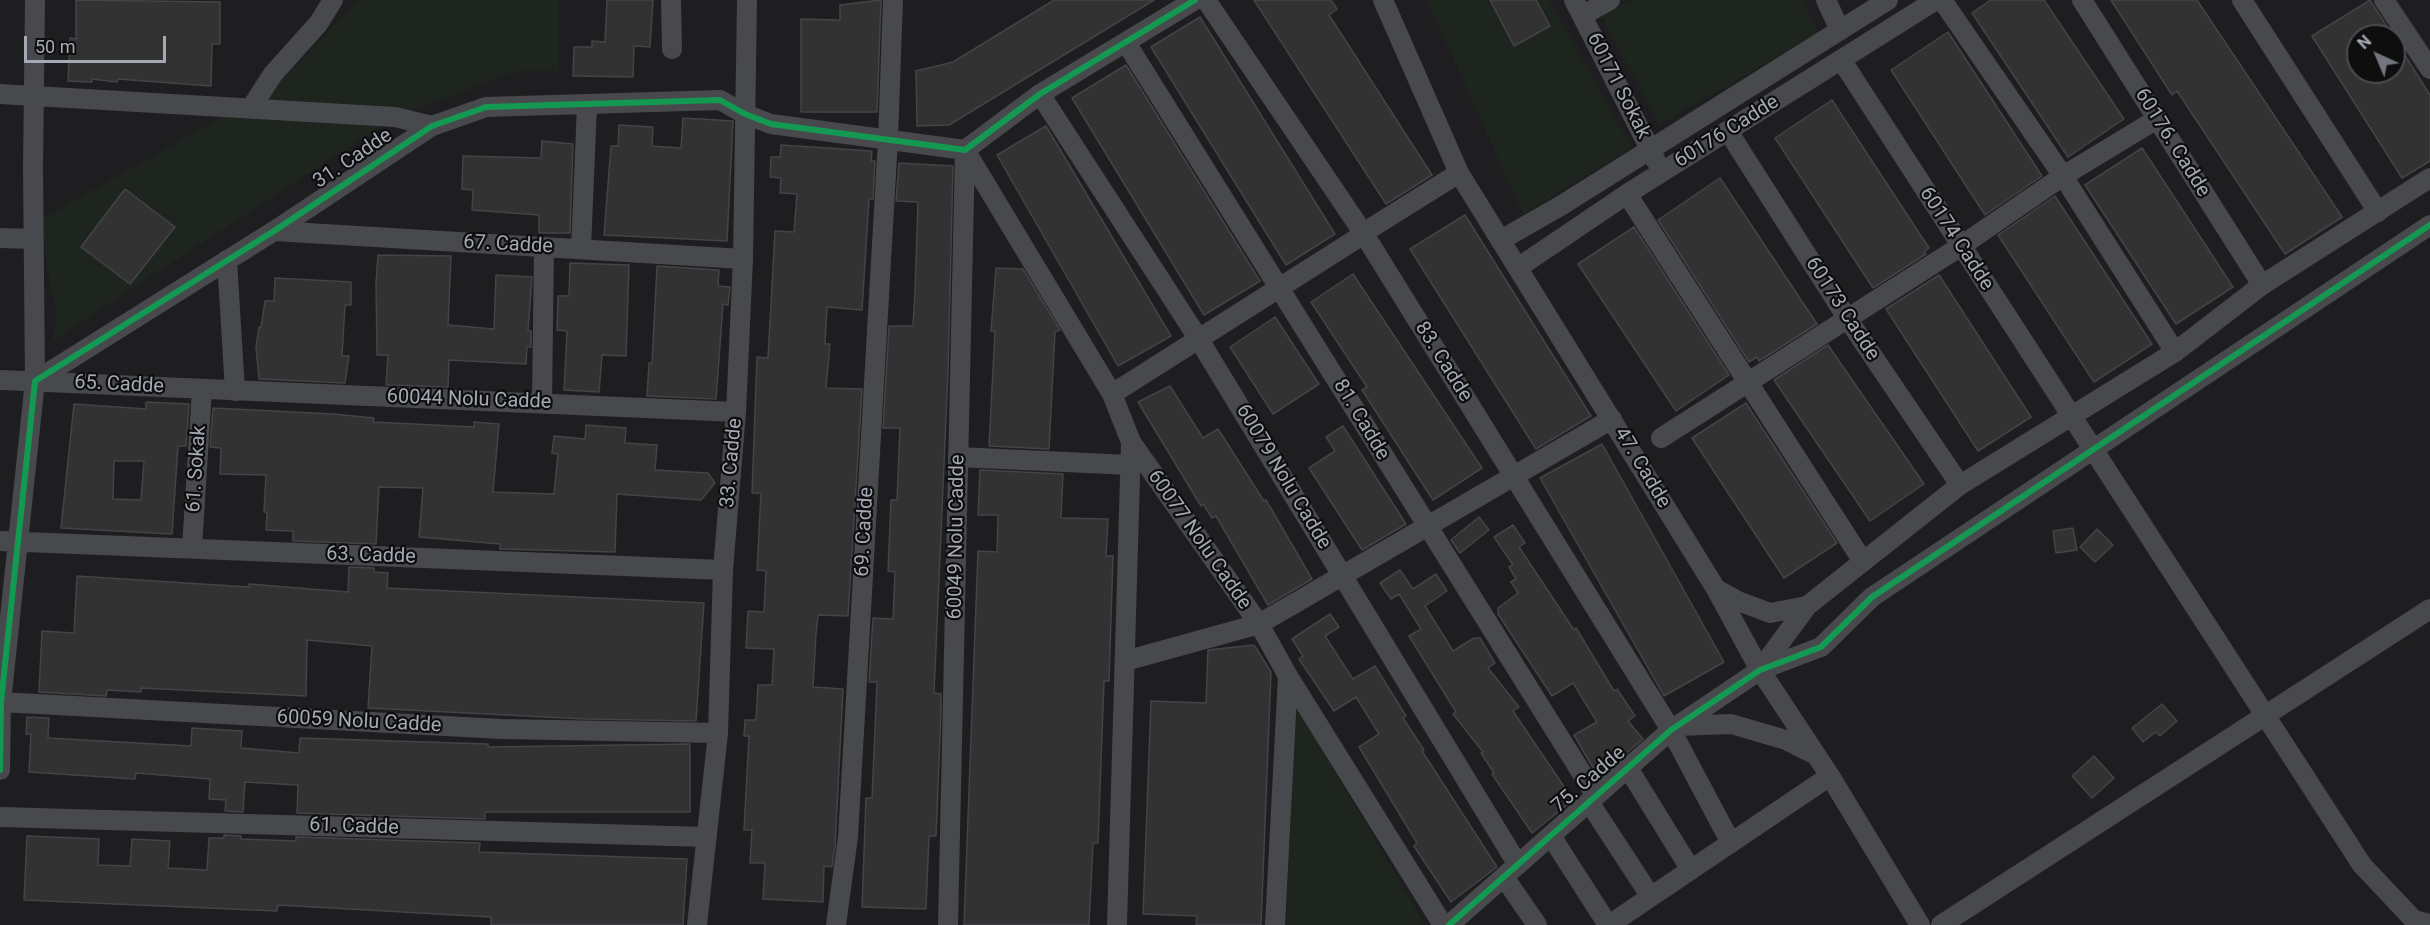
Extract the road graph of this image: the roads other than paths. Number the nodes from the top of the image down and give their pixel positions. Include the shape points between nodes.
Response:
1 (35, 0) edge
2 (333, 0) edge
3 (670, 0) edge
4 (747, 0) edge
5 (893, 0) edge
6 (1195, 0) edge
7 (1206, 0) edge
8 (1383, 0) edge
9 (1610, 0) edge
10 (1826, 0) edge
11 (1888, 0) edge
12 (1936, 0) edge
13 (1942, 0) edge
14 (2082, 0) edge
15 (2241, 0) edge
16 (2385, 0) edge
17 (1578, 8) edge
18 (1840, 30) junction
19 (1127, 44) junction
20 (672, 49) dead end
21 (1842, 61) junction
22 (2430, 69) edge
23 (0, 94) edge
24 (1040, 94) junction
25 (33, 95) junction
26 (587, 105) junction
27 (250, 108) junction
28 (745, 114) junction
29 (2157, 119) junction
30 (432, 126) junction
31 (1728, 132) junction
32 (888, 139) junction
33 (965, 150) junction
34 (1650, 150) junction
35 (1459, 173) junction
36 (1662, 173) junction
37 (2063, 176) junction
38 (2430, 178) edge
39 (1627, 194) junction
40 (2378, 212) junction
41 (2430, 225) edge
42 (274, 231) junction
43 (1363, 234) junction
44 (0, 238) edge
45 (33, 239) junction
46 (1501, 240) junction
47 (1961, 246) junction
48 (544, 247) junction
49 (581, 249) junction
50 (742, 259) junction
51 (227, 260) junction
52 (1519, 267) junction
53 (2262, 285) junction
54 (1280, 286) junction
55 (1847, 318) junction
56 (1198, 338) junction
57 (2175, 352) junction
58 (0, 380) edge
59 (35, 381) junction
60 (1748, 382) junction
61 (202, 389) junction
62 (235, 391) junction
63 (1112, 394) junction
64 (542, 404) junction
65 (736, 412) junction
66 (2072, 416) junction
67 (1612, 419) junction
68 (1661, 438) dead end
69 (1131, 442) junction
70 (2095, 449) junction
71 (958, 457) junction
72 (1130, 465) junction
73 (1515, 478) junction
74 (1960, 485) junction
75 (1427, 528) junction
76 (9, 542) edge
77 (192, 548) junction
78 (1862, 560) junction
79 (723, 570) junction
80 (1342, 575) junction
81 (1716, 589) junction
82 (1807, 606) junction
83 (2430, 609) edge
84 (1259, 624) junction
85 (1125, 661) junction
86 (1760, 670) junction
87 (1288, 676) junction
88 (0, 702) edge
89 (2264, 717) junction
90 (1674, 728) junction
91 (718, 733) junction
92 (1816, 755) junction
93 (1628, 768) junction
94 (0, 770) edge
95 (1830, 776) junction
96 (1593, 799) junction
97 (0, 818) edge
98 (1551, 836) junction
99 (707, 837) junction
100 (1731, 843) junction
101 (1691, 870) junction
102 (1511, 871) junction
103 (1651, 897) junction
104 (2430, 924) edge
105 (697, 925) edge
106 (836, 925) edge
107 (948, 925) edge
108 (1117, 925) edge
109 (1275, 925) edge
110 (1443, 925) edge
111 (1449, 925) edge
112 (1537, 925) edge
113 (1609, 925) edge
114 (1920, 925) edge
115 (1941, 925) edge

1 - 25 street
2 - 27 street
3 - 20 street
4 - 28 street, 33. Cadde
5 - 32 street, 69. Cadde
6 - 19 street
7 - 43 street, 83. Cadde
8 - 35 street, 47. Cadde
9 - 17 street
10 - 18 street
11 - 18 street
12 - 21 street, 60176 Cadde
13 - 37 street
14 - 29 street, 60176. Cadde
15 - 40 street
16 - 22 street
17 - 34 street, 60171 Sokak
18 - 34 street
19 - 24 street
19 - 54 street, 81. Cadde
21 - 31 street, 60176 Cadde
21 - 47 street, 60174 Cadde
23 - 25 street
24 - 33 street
24 - 56 street, 60079 Nolu Cadde
25 - 27 street
25 - 45 street
26 - 28 street, 31. Cadde via 720,100
26 - 30 street, 31. Cadde via 486,107
26 - 49 street
27 - 30 street via 395,117
28 - 32 street, 31. Cadde via 771,124
28 - 50 street, 33. Cadde
29 - 37 street
29 - 53 street, 60176. Cadde
30 - 42 street, 31. Cadde
31 - 36 street, 60176 Cadde
31 - 55 street, 60173 Cadde
32 - 33 street, 31. Cadde
32 - 106 street, 69. Cadde via 848,837
33 - 63 street, 60077 Nolu Cadde
33 - 71 street, 60049 Nolu Cadde
34 - 36 street, 60171 Sokak
34 - 46 street
35 - 43 street
35 - 46 street, 47. Cadde
36 - 39 street, 60176 Cadde
37 - 47 street
37 - 57 street
38 - 40 street
39 - 52 street, 60176 Cadde
39 - 60 street
40 - 53 street
41 - 70 street
42 - 48 street, 67. Cadde
42 - 51 street, 31. Cadde
43 - 54 street
43 - 73 street, 83. Cadde
44 - 45 street
45 - 59 street
46 - 52 street, 47. Cadde
47 - 55 street
47 - 66 street, 60174 Cadde
48 - 49 street, 67. Cadde
48 - 64 street
49 - 50 street, 67. Cadde
50 - 65 street, 33. Cadde
51 - 59 street, 31. Cadde
51 - 62 street
52 - 67 street, 47. Cadde
53 - 57 street
54 - 56 street
54 - 75 street, 81. Cadde
55 - 60 street
55 - 74 street, 60173 Cadde
56 - 63 street
56 - 80 street, 60079 Nolu Cadde
57 - 66 street
58 - 59 street, 65. Cadde
59 - 61 street, 65. Cadde
59 - 76 street
60 - 68 street
60 - 78 street
61 - 62 street, 60044 Nolu Cadde
61 - 77 street, 61. Sokak
62 - 64 street, 60044 Nolu Cadde
63 - 69 street, 60077 Nolu Cadde
64 - 65 street, 60044 Nolu Cadde
65 - 79 street, 33. Cadde
66 - 70 street, 60174 Cadde
66 - 74 street
67 - 73 street
67 - 81 street, 47. Cadde
69 - 72 street
69 - 84 street, 60077 Nolu Cadde
70 - 86 street via 1872,597 1821,647
70 - 89 street, 60174 Cadde
71 - 72 street
71 - 107 street, 60049 Nolu Cadde
72 - 85 street
73 - 75 street
73 - 90 street, 83. Cadde
74 - 78 street
75 - 80 street
75 - 96 street, 81. Cadde
76 - 77 street, 63. Cadde
76 - 88 street
77 - 79 street, 63. Cadde
78 - 82 street
79 - 91 street, 33. Cadde
80 - 84 street
80 - 102 street, 60079 Nolu Cadde
81 - 82 street via 1770,613
81 - 86 street, 47. Cadde
82 - 86 street
83 - 89 street
84 - 85 street
84 - 87 street, 60077 Nolu Cadde
85 - 108 street
86 - 90 street, 75. Cadde
86 - 92 street, 47. Cadde
87 - 109 street
87 - 110 street, 60077 Nolu Cadde
88 - 91 street, 60059 Nolu Cadde via 501,729
88 - 94 street
89 - 104 street, 60174 Cadde via 2362,866 2414,920
89 - 115 street
90 - 92 street via 1731,724 1786,740
90 - 93 street, 75. Cadde
90 - 100 street, 83. Cadde
91 - 99 street, 33. Cadde
92 - 95 street, 47. Cadde
93 - 96 street, 75. Cadde
93 - 101 street
95 - 100 street
95 - 114 street, 47. Cadde
96 - 98 street, 75. Cadde
96 - 103 street, 81. Cadde
97 - 99 street, 61. Cadde
98 - 102 street, 75. Cadde
98 - 113 street
99 - 105 street, 33. Cadde
100 - 101 street
101 - 103 street
102 - 111 street, 75. Cadde
102 - 112 street, 60079 Nolu Cadde
103 - 113 street

